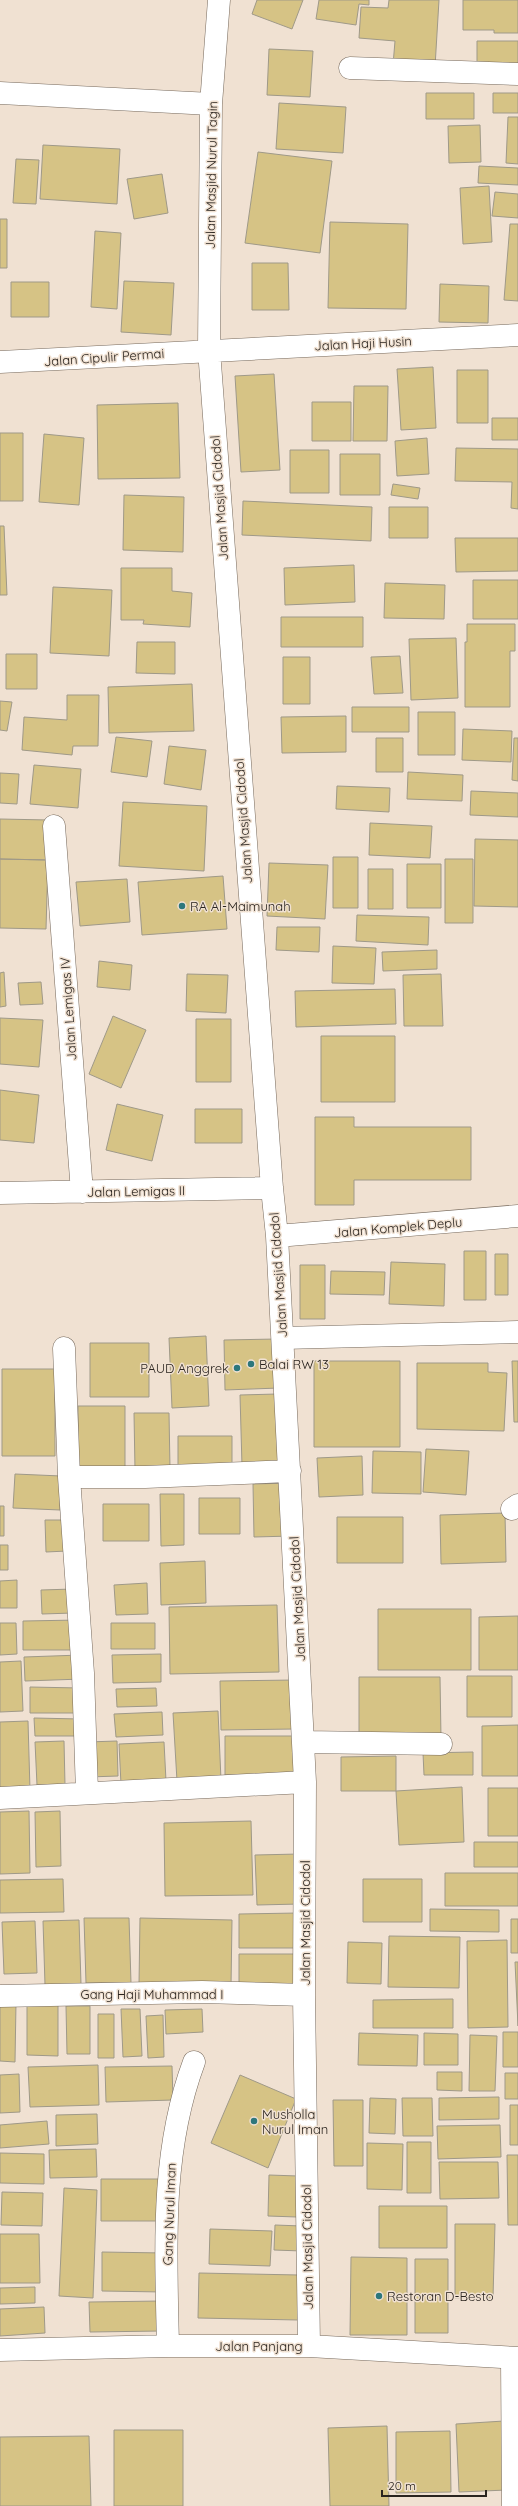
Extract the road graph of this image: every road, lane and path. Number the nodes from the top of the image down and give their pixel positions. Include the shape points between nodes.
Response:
1 (219, 0) edge
2 (350, 68) dead end
3 (518, 74) edge
4 (0, 93) edge
5 (211, 104) junction
6 (518, 335) edge
7 (209, 350) junction
8 (0, 362) edge
9 (54, 826) dead end
10 (272, 1188) junction
11 (0, 1192) edge
12 (82, 1192) junction
13 (518, 1216) edge
14 (277, 1236) junction
15 (518, 1332) edge
16 (282, 1338) junction
17 (64, 1348) dead end
18 (290, 1471) junction
19 (69, 1477) junction
20 (304, 1742) junction
21 (441, 1744) dead end
22 (305, 1782) junction
23 (87, 1792) junction
24 (0, 1798) edge
25 (304, 1995) junction
26 (0, 1996) edge
27 (194, 2062) dead end
28 (168, 2346) junction
29 (308, 2346) junction
30 (0, 2350) edge
31 (515, 2358) edge
32 (513, 2506) edge

1 - 5 street, Jalan Masjid Nurul Tagin
2 - 3 street
4 - 5 street
5 - 7 street, Jalan Masjid Nurul Tagin
6 - 7 street, Jalan Haji Husin
7 - 8 street, Jalan Cipulir Permai
7 - 10 street, Jalan Masjid Cidodol
9 - 12 street, Jalan Lemigas IV
10 - 12 street, Jalan Lemigas II
10 - 14 street, Jalan Masjid Cidodol
11 - 12 street, Jalan Lemigas II
13 - 14 street, Jalan Komplek Deplu
14 - 16 street, Jalan Masjid Cidodol
15 - 16 street
16 - 18 street, Jalan Masjid Cidodol
17 - 19 street
18 - 19 street via 144,1477
18 - 20 street, Jalan Masjid Cidodol
19 - 23 street via 83,1673
20 - 21 street
20 - 22 street, Jalan Masjid Cidodol
22 - 23 street
22 - 25 street, Jalan Masjid Cidodol
23 - 24 street
25 - 26 street, Gang Haji Muhammad I via 202,1992
25 - 29 street, Jalan Masjid Cidodol
27 - 28 street, Gang Nurul Iman via 177,2118 168,2173
28 - 29 street, Jalan Panjang
28 - 30 street, Jalan Panjang
29 - 31 street, Jalan Panjang
31 - 32 street

